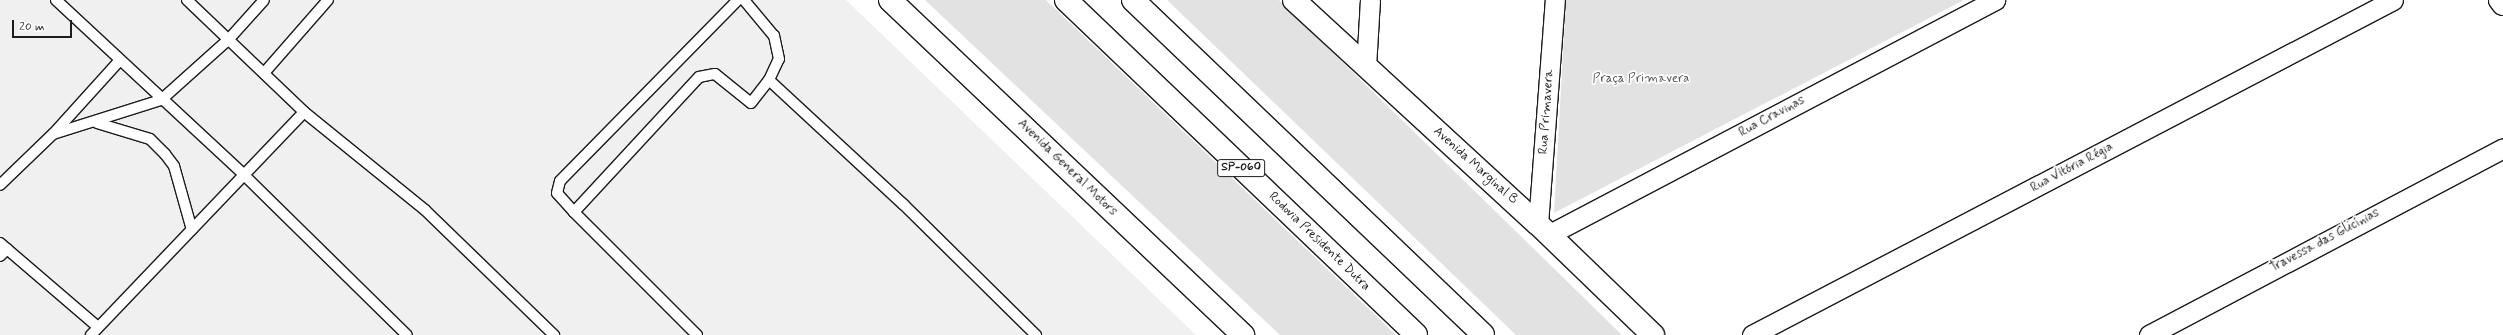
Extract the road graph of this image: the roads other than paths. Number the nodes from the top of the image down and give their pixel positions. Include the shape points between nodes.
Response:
1 (56, 0) edge
2 (187, 0) edge
3 (264, 0) edge
4 (328, 0) edge
5 (738, 0) edge
6 (744, 0) edge
7 (890, 0) edge
8 (1066, 0) edge
9 (1134, 0) edge
10 (1294, 0) edge
11 (1370, 0) edge
12 (1554, 0) edge
13 (1995, 0) edge
14 (2393, 0) edge
15 (2500, 0) edge
16 (2503, 4) edge
17 (229, 39) junction
18 (119, 61) junction
19 (1366, 67) junction
20 (264, 73) junction
21 (769, 80) junction
22 (161, 100) junction
23 (304, 112) junction
24 (97, 123) junction
25 (53, 134) junction
26 (2503, 148) edge
27 (244, 175) junction
28 (0, 185) edge
29 (574, 212) junction
30 (1544, 229) junction
31 (192, 230) junction
32 (2, 249) edge
33 (98, 327) junction
34 (91, 335) edge
35 (407, 335) edge
36 (554, 335) edge
37 (697, 335) edge
38 (1036, 335) edge
39 (1243, 335) edge
40 (1416, 335) edge
41 (1483, 335) edge
42 (1653, 335) edge
43 (1752, 335) edge
44 (2149, 335) edge

1 - 18 lane
2 - 17 lane
3 - 17 lane
4 - 20 lane
5 - 29 lane via 560,181 557,194
6 - 21 lane via 774,36 779,59
7 - 39 main road, Avenida General Motors
8 - 40 main road, Rodovia Presidente Dutra / SP-060
9 - 41 main road
10 - 19 main road, Avenida Marginal B
11 - 19 street
12 - 30 street, Rua Primavera
13 - 30 street, Rua Cravinas
14 - 43 street, Rua Vitória Régia
15 - 16 main road
17 - 20 lane
17 - 22 lane
18 - 22 lane
18 - 25 lane
19 - 30 main road, Avenida Marginal B
20 - 23 lane
21 - 29 lane via 751,103 714,74 699,77
21 - 38 lane via 897,198
22 - 24 lane
22 - 27 lane
23 - 27 lane
23 - 36 lane via 425,210
24 - 25 lane
24 - 31 lane via 150,139 166,154 174,166
25 - 28 lane
26 - 44 street, Travessa das Glicínias
27 - 31 lane
27 - 35 lane
29 - 37 lane
30 - 42 main road, Avenida Marginal B
31 - 33 lane
32 - 33 lane
33 - 34 lane

